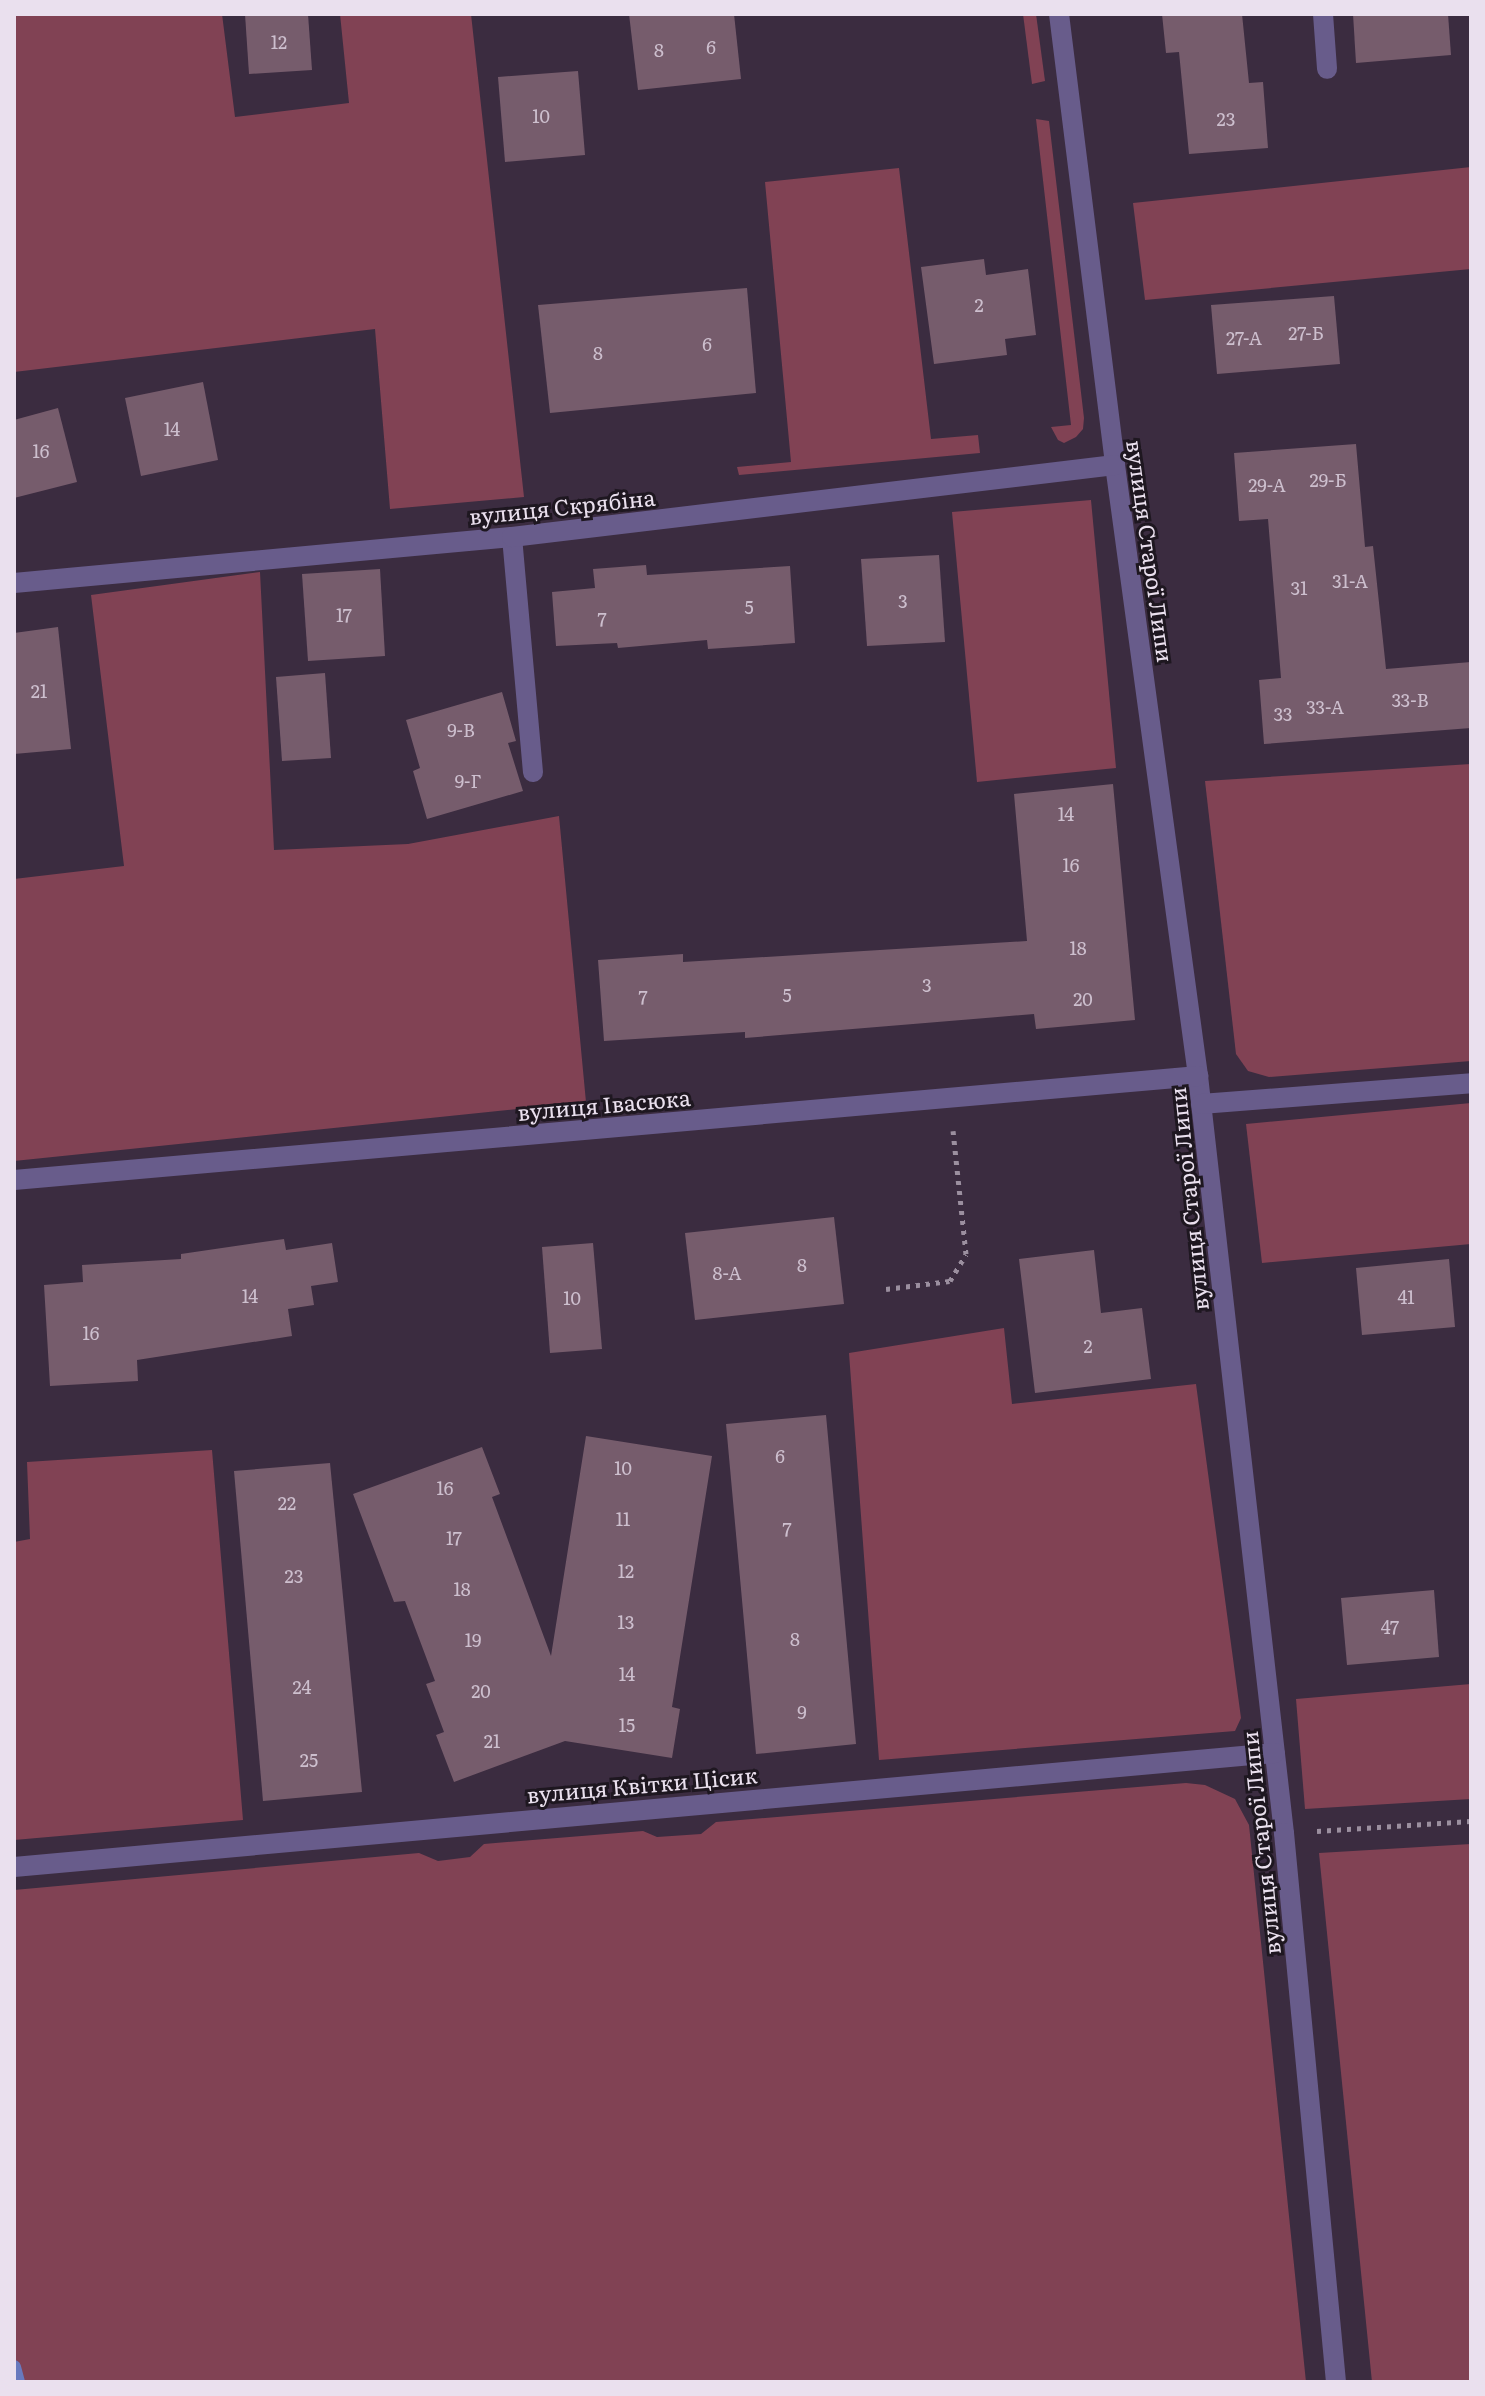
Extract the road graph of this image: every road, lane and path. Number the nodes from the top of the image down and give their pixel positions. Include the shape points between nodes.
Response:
1 (1059, 14) edge
2 (1323, 14) edge
3 (1327, 69) dead end
4 (1115, 465) junction
5 (512, 537) junction
6 (14, 583) edge
7 (533, 772) dead end
8 (1198, 1076) junction
9 (1471, 1083) edge
10 (949, 1099) junction
11 (1201, 1104) junction
12 (14, 1180) edge
13 (886, 1289) dead end
14 (1275, 1753) junction
15 (1471, 1821) edge
16 (1284, 1833) junction
17 (14, 1867) edge
18 (1336, 2382) edge

1 - 4 street, вулиця Старої Липи
2 - 3 street
4 - 5 street, вулиця Скрябіна
4 - 8 street, вулиця Старої Липи
5 - 6 street, вулиця Скрябіна
5 - 7 street
8 - 10 street, вулиця Івасюка
8 - 11 street, вулиця Старої Липи
9 - 11 street
10 - 12 street, вулиця Івасюка
10 - 13 path via 966,1254 950,1281
11 - 14 street, вулиця Старої Липи
14 - 16 street, вулиця Старої Липи
14 - 17 street, вулиця Квітки Цісик
15 - 16 path
16 - 18 street, вулиця Старої Липи

